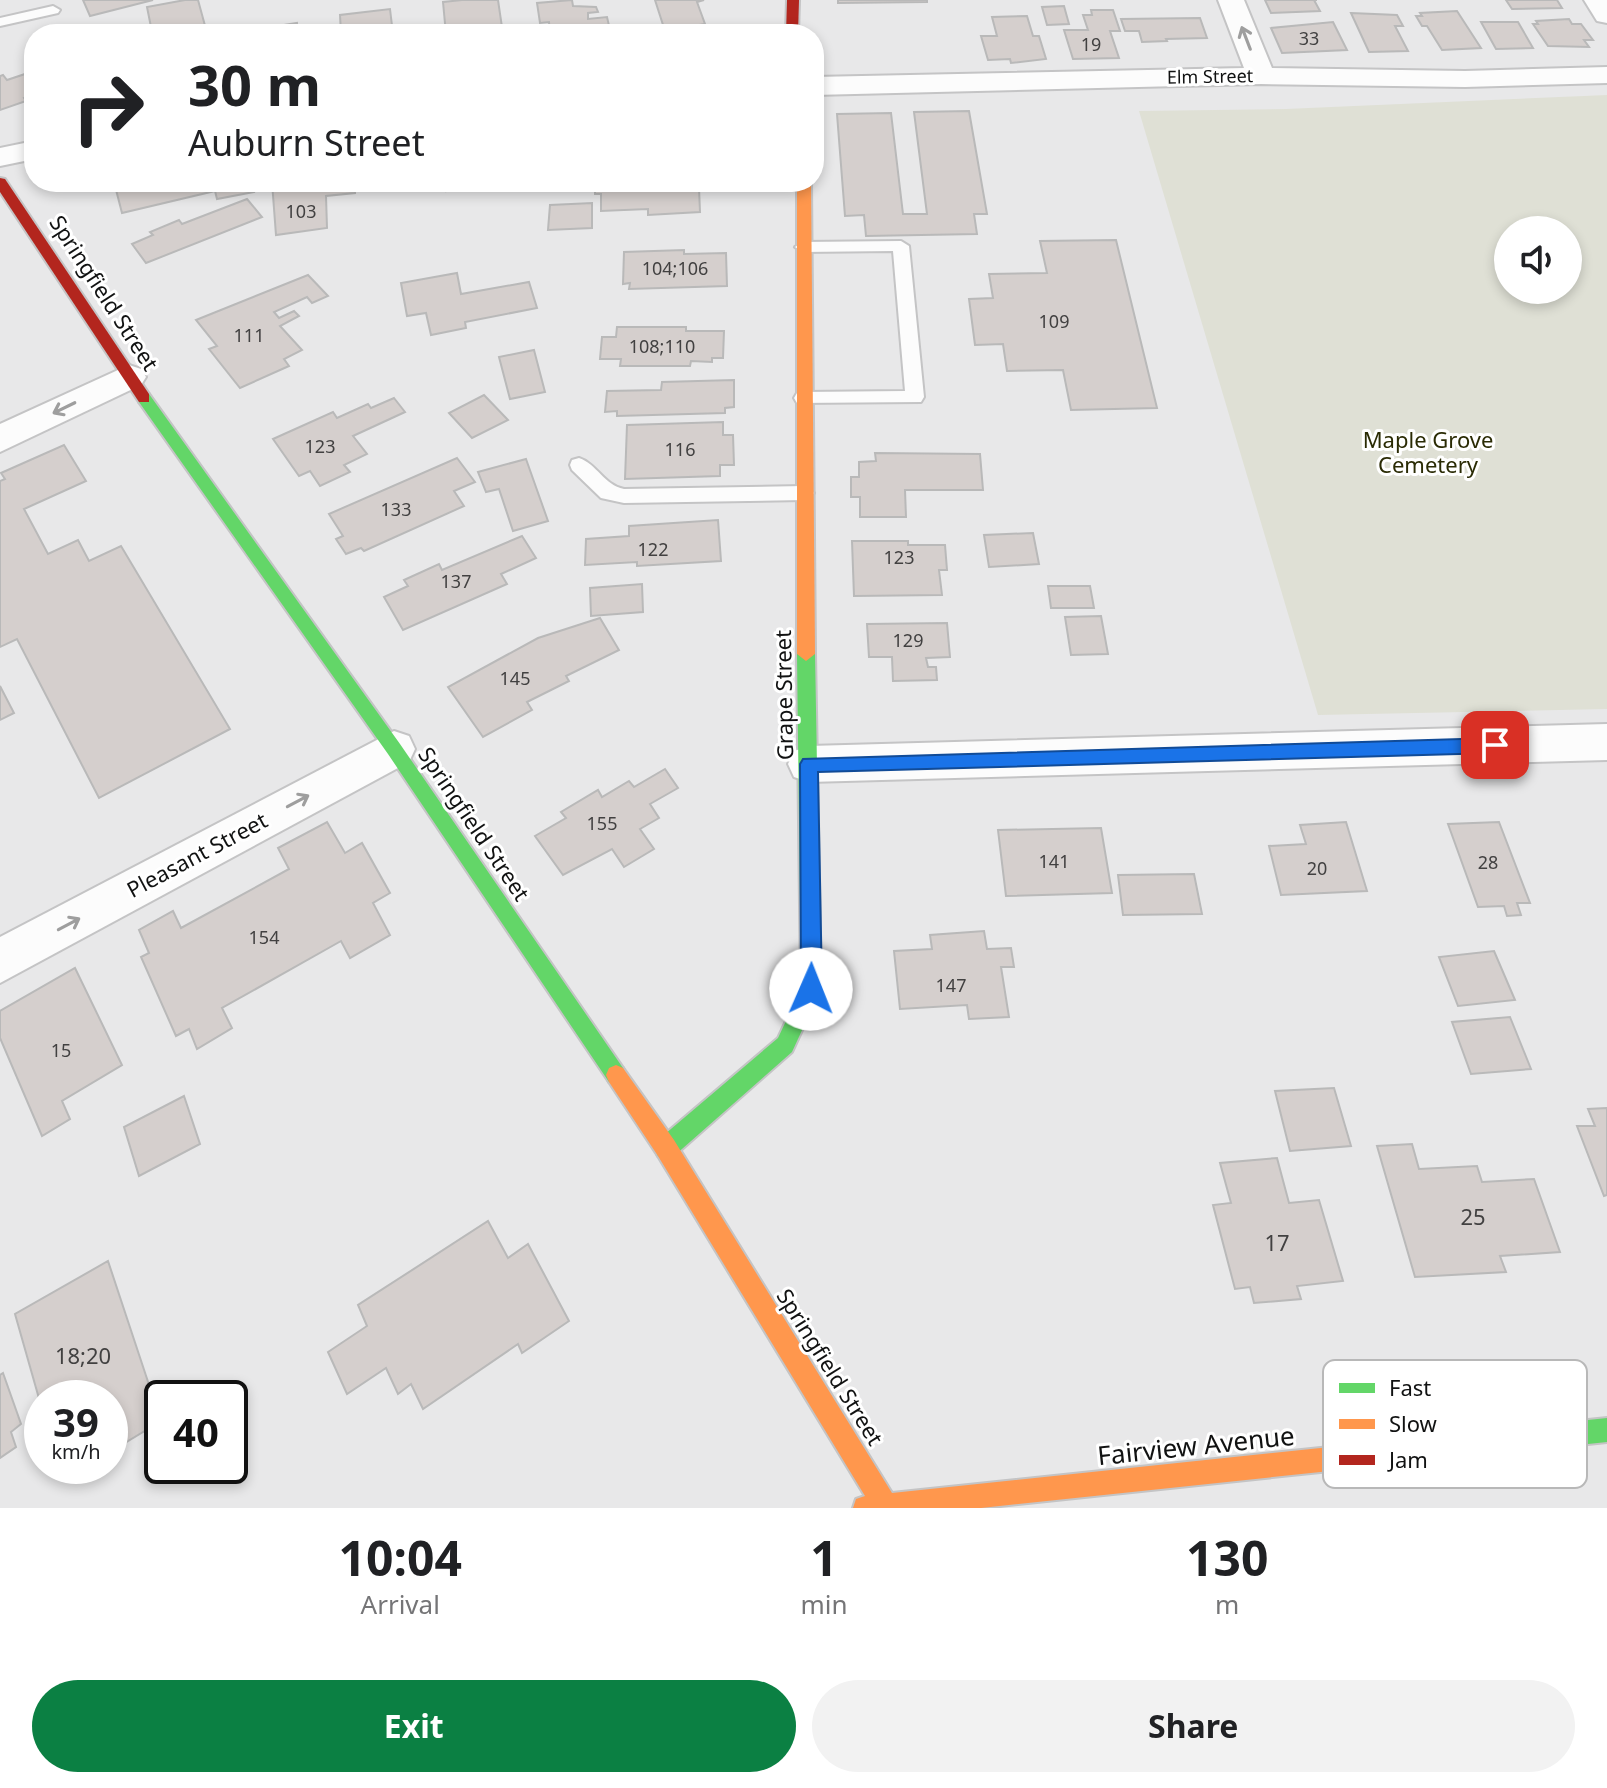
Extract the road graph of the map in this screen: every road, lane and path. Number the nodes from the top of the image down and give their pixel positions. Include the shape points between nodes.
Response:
1 (793, 0) edge
2 (1231, 0) edge
3 (1597, 0) edge
4 (53, 10) dead end
5 (1607, 15) edge
6 (0, 22) edge
7 (792, 24) edge
8 (1607, 75) edge
9 (1261, 76) junction
10 (824, 86) edge
11 (24, 152) edge
12 (0, 157) edge
13 (0, 182) edge
14 (804, 192) edge
15 (803, 247) junction
16 (129, 377) junction
17 (803, 398) junction
18 (0, 439) edge
19 (579, 465) dead end
20 (804, 493) junction
21 (1607, 742) edge
22 (394, 749) junction
23 (809, 764) junction
24 (0, 961) edge
25 (666, 1148) junction
26 (1607, 1430) edge
27 (1587, 1432) edge
28 (1323, 1460) edge
29 (886, 1506) edge
30 (865, 1508) edge

1 - 7 main road
9 -> 2 street
3 - 5 street
4 - 6 lane
8 - 9 street, Elm Street
9 - 10 street, Elm Street
11 - 12 street
13 - 16 main road, Springfield Street
14 - 15 main road, Grape Street
15 - 17 main road, Grape Street
15 - 17 lane via 901,246 915,397
16 -> 18 street
16 - 22 main road, Springfield Street
17 - 20 main road, Grape Street
19 - 20 lane via 608,493 624,496
20 - 23 main road, Grape Street
21 - 23 street
24 -> 22 street, Pleasant Street
22 - 25 main road, Springfield Street
23 - 25 main road, Grape Street via 811,989 785,1045
25 - 29 main road, Springfield Street
26 - 27 main road, Fairview Avenue
28 - 29 main road, Fairview Avenue
29 - 30 main road, Fairview Avenue

